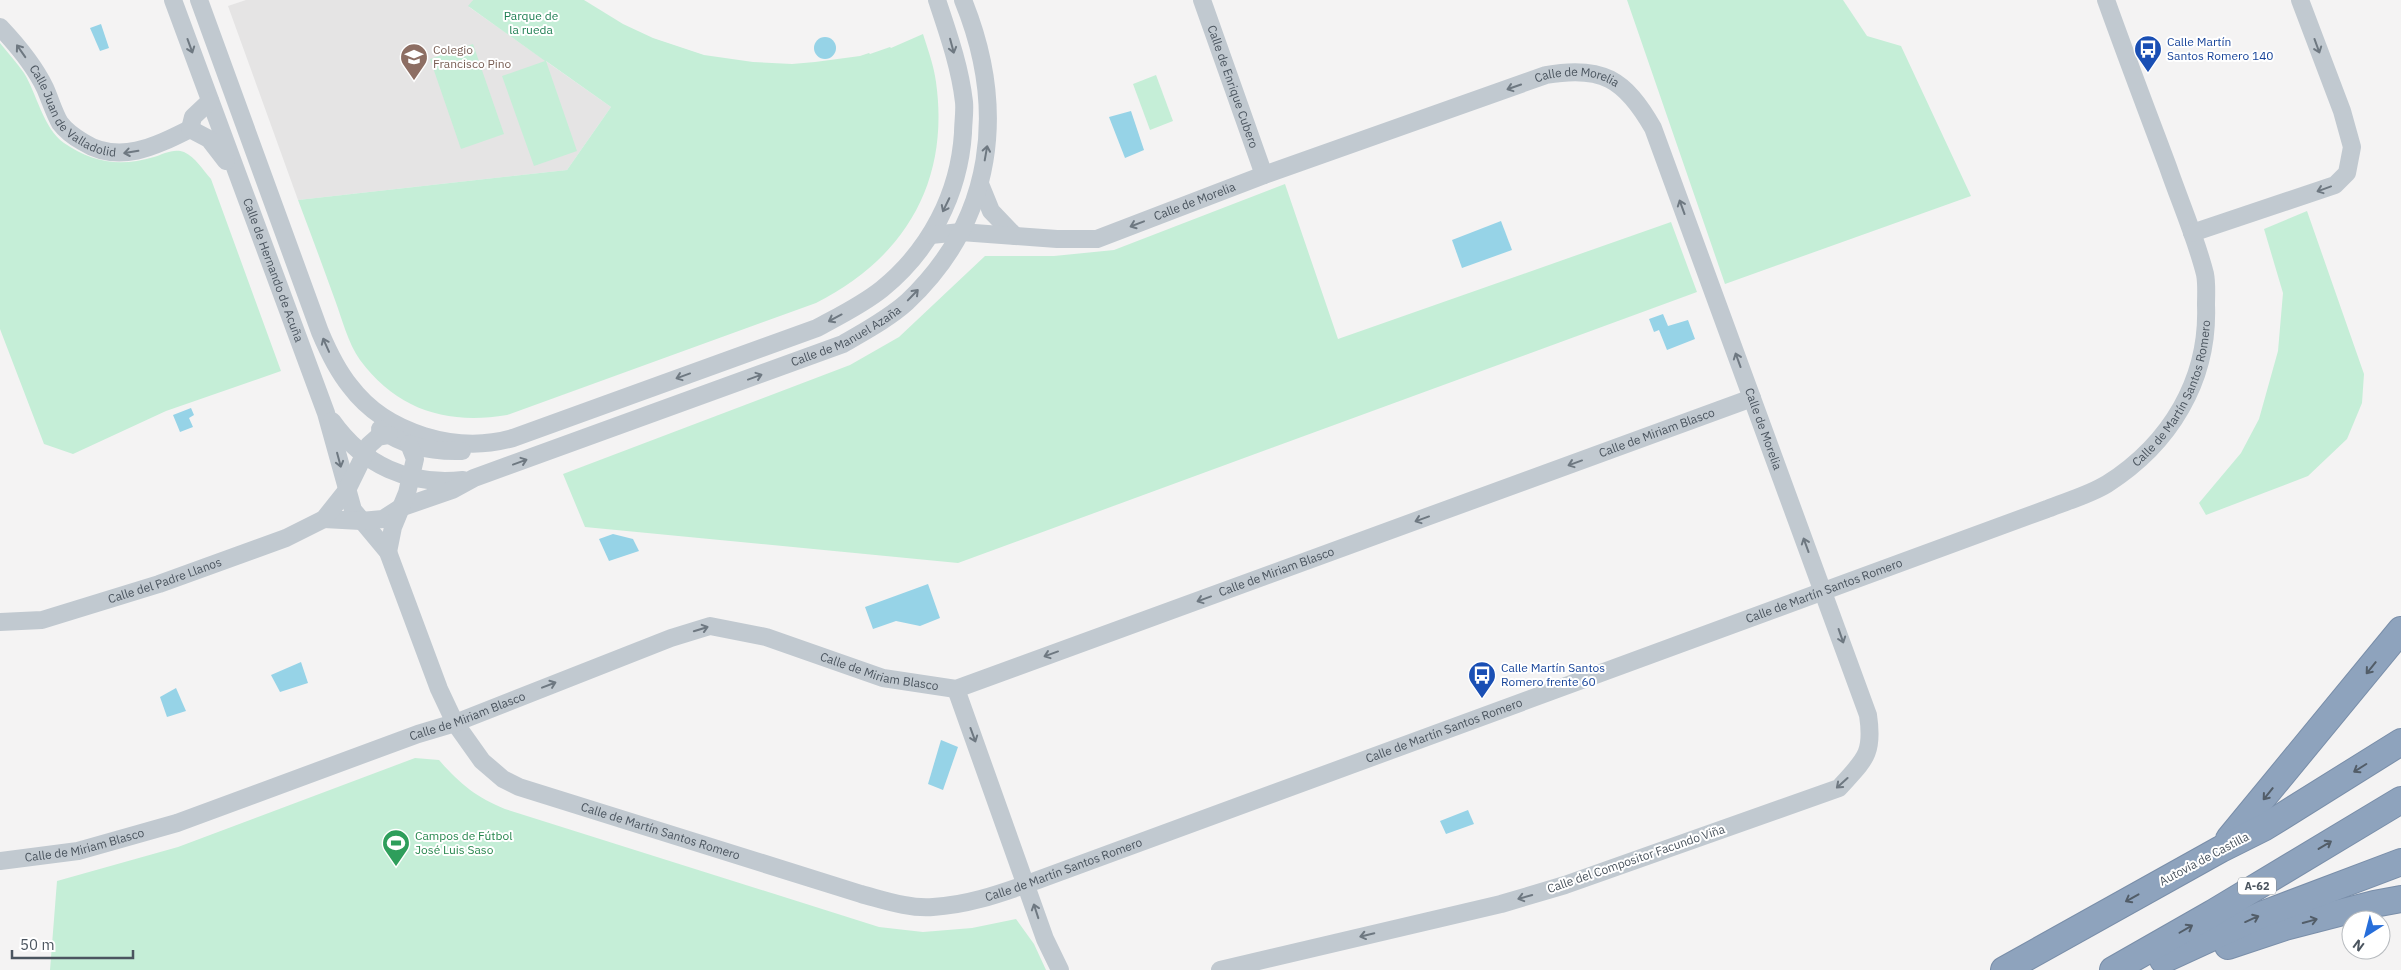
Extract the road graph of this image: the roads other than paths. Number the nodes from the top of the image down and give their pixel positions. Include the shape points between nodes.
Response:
1 (173, 0) edge
2 (199, 0) edge
3 (937, 0) edge
4 (963, 0) edge
5 (1202, 0) edge
6 (2106, 0) edge
7 (2300, 0) edge
8 (0, 27) edge
9 (228, 81) junction
10 (210, 101) junction
11 (219, 128) junction
12 (190, 129) junction
13 (1264, 175) junction
14 (980, 184) junction
15 (266, 185) junction
16 (961, 232) junction
17 (2192, 233) junction
18 (932, 235) junction
19 (1015, 236) junction
20 (335, 365) junction
21 (1752, 398) junction
22 (326, 413) junction
23 (389, 435) junction
24 (415, 440) junction
25 (362, 455) junction
26 (411, 477) junction
27 (474, 478) junction
28 (347, 490) junction
29 (400, 508) junction
30 (324, 519) junction
31 (361, 521) junction
32 (388, 552) junction
33 (1823, 590) junction
34 (0, 622) edge
35 (2401, 630) edge
36 (956, 689) junction
37 (455, 723) junction
38 (2401, 742) edge
39 (2401, 800) edge
40 (2221, 849) junction
41 (0, 862) edge
42 (2401, 862) edge
43 (1027, 884) junction
44 (2401, 899) edge
45 (1060, 970) edge
46 (1220, 970) edge
47 (2004, 970) edge
48 (2113, 970) edge
49 (2145, 970) edge
50 (2165, 970) edge

1 -> 10 street, Calle de Hernando de Acuña
2 - 9 street, Calle de Hernando de Acuña
3 -> 18 street, Calle de Manuel Azaña via 953,48 964,104 961,157 952,191
14 -> 4 street, Calle de Manuel Azaña via 987,145 988,93 977,39
5 - 13 street, Calle de Enrique Cubero
6 - 17 street, Calle de Martín Santos Romero
7 -> 17 street via 2352,146 2347,172 2334,185
12 -> 8 street, Calle Juan de Valladolid via 158,146 134,152 118,154 95,150 61,123 44,86 18,46
9 - 11 street, Calle de Hernando de Acuña
9 - 15 street, Calle de Hernando de Acuña
10 - 11 street, Calle de Hernando de Acuña via 219,106
10 - 12 street via 192,117
11 - 12 street
11 - 15 street, Calle de Hernando de Acuña via 252,172
11 - 22 street, Calle de Hernando de Acuña
13 -> 19 street, Calle de Morelia via 1097,239
21 -> 13 street, Calle de Morelia via 1653,128 1638,103 1624,88 1608,78 1590,72 1546,75
14 - 16 street, Calle de Manuel Azaña
14 - 19 street via 991,211
20 -> 15 street, Calle de Hernando de Acuña
16 - 18 street, Calle de Morelia
16 - 19 street, Calle de Morelia
27 -> 16 street, Calle de Manuel Azaña via 843,344 878,324 906,302
17 - 33 street, Calle de Martín Santos Romero via 2205,276 2207,326 2202,359 2193,384 2162,439 2105,485
18 -> 24 street, Calle de Manuel Azaña via 881,290 817,328 492,444 466,451 436,452
20 - 23 street, Calle de Hernando de Acuña via 350,402
20 - 24 street, Calle de Hernando de Acuña via 367,404
33 -> 21 street, Calle de Morelia
21 -> 36 street, Calle de Miriam Blasco
22 - 25 street, Calle de Hernando de Acuña
22 -> 28 street, Calle de Hernando de Acuña
23 - 24 street, Calle de Hernando de Acuña
23 - 25 street via 378,437
24 - 26 street
25 - 26 street, Calle de Hernando de Acuña via 387,469
25 - 28 street
26 - 27 street, Calle de Manuel Azaña via 444,482
26 - 29 street
27 - 29 street, Calle de Manuel Azaña via 452,490
28 - 30 street, Calle del Padre Llanos
28 - 31 street, Calle de Hernando de Acuña via 353,510
29 - 31 street, Calle de Manuel Azaña via 383,519
29 - 32 street
30 - 31 street, Calle del Padre Llanos
30 - 34 street, Calle del Padre Llanos via 286,538 160,584 42,620
31 - 32 street, Calle de Hernando de Acuña
32 - 37 street, Calle de Hernando de Acuña
33 - 43 street, Calle de Martín Santos Romero
33 -> 46 street, Calle del Compositor Facundo Viña via 1868,715 1871,740 1863,761 1838,788 1501,904
35 -> 40 highway
37 -> 36 street, Calle de Miriam Blasco via 671,638 710,626 766,637 883,678
36 -> 43 street
37 - 41 street, Calle de Miriam Blasco via 177,823 78,851
37 - 43 street, Calle de Martín Santos Romero via 482,762 518,787 861,894 932,907 975,902
38 -> 40 highway, Autovía de Castilla via 2265,827
48 -> 39 highway, A-62
40 -> 47 highway, Autovía de Castilla
49 -> 42 highway via 2261,915
45 -> 43 street via 1045,938
50 -> 44 highway via 2285,927

